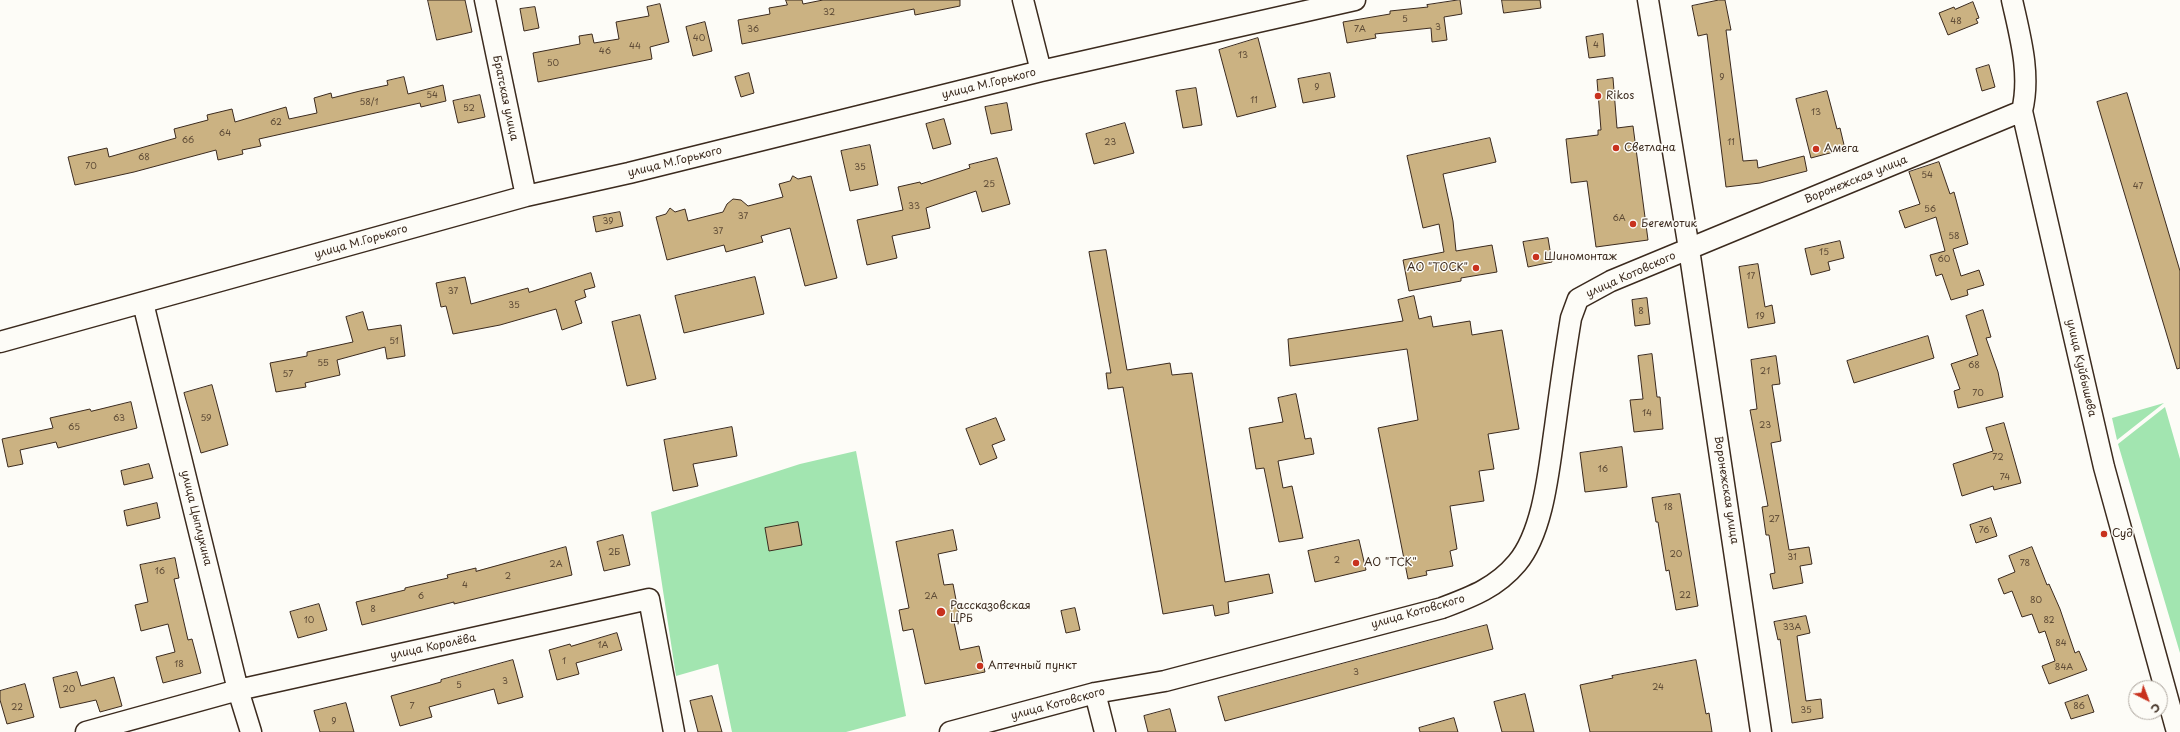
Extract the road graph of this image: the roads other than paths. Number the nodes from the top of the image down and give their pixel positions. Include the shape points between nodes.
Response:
1 (484, 0) edge
2 (1023, 0) edge
3 (1354, 0) edge
4 (1648, 0) edge
5 (2012, 0) edge
6 (1042, 71) junction
7 (2022, 111) junction
8 (526, 196) junction
9 (1689, 249) junction
10 (143, 303) junction
11 (0, 342) edge
12 (238, 690) junction
13 (1095, 693) junction
14 (86, 732) edge
15 (250, 732) edge
16 (674, 732) edge
17 (950, 732) edge
18 (1105, 732) edge
19 (1761, 732) edge
20 (2177, 732) edge

1 - 8 street, Братская улица
2 - 6 street
3 - 6 street, улица М.Горького
4 - 9 street, Воронежская улица
5 - 7 street, улица Куйбышева via 2024,55 2026,95
6 - 8 street, улица М.Горького
7 - 9 street, Воронежская улица
7 - 20 street, улица Куйбышева via 2104,467
8 - 10 street, улица М.Горького
9 - 13 street, улица Котовского via 1611,281 1578,299 1571,318 1544,500 1531,537 1517,562 1499,580 1477,595 1442,608 1165,681
9 - 19 street, Воронежская улица
10 - 11 street, улица М.Горького
10 - 12 street, улица Цыплухина
12 - 14 street, улица Королёва
12 - 15 street, улица Цыплухина
12 - 16 street, улица Королёва via 649,599
13 - 17 street, улица Котовского
13 - 18 street

